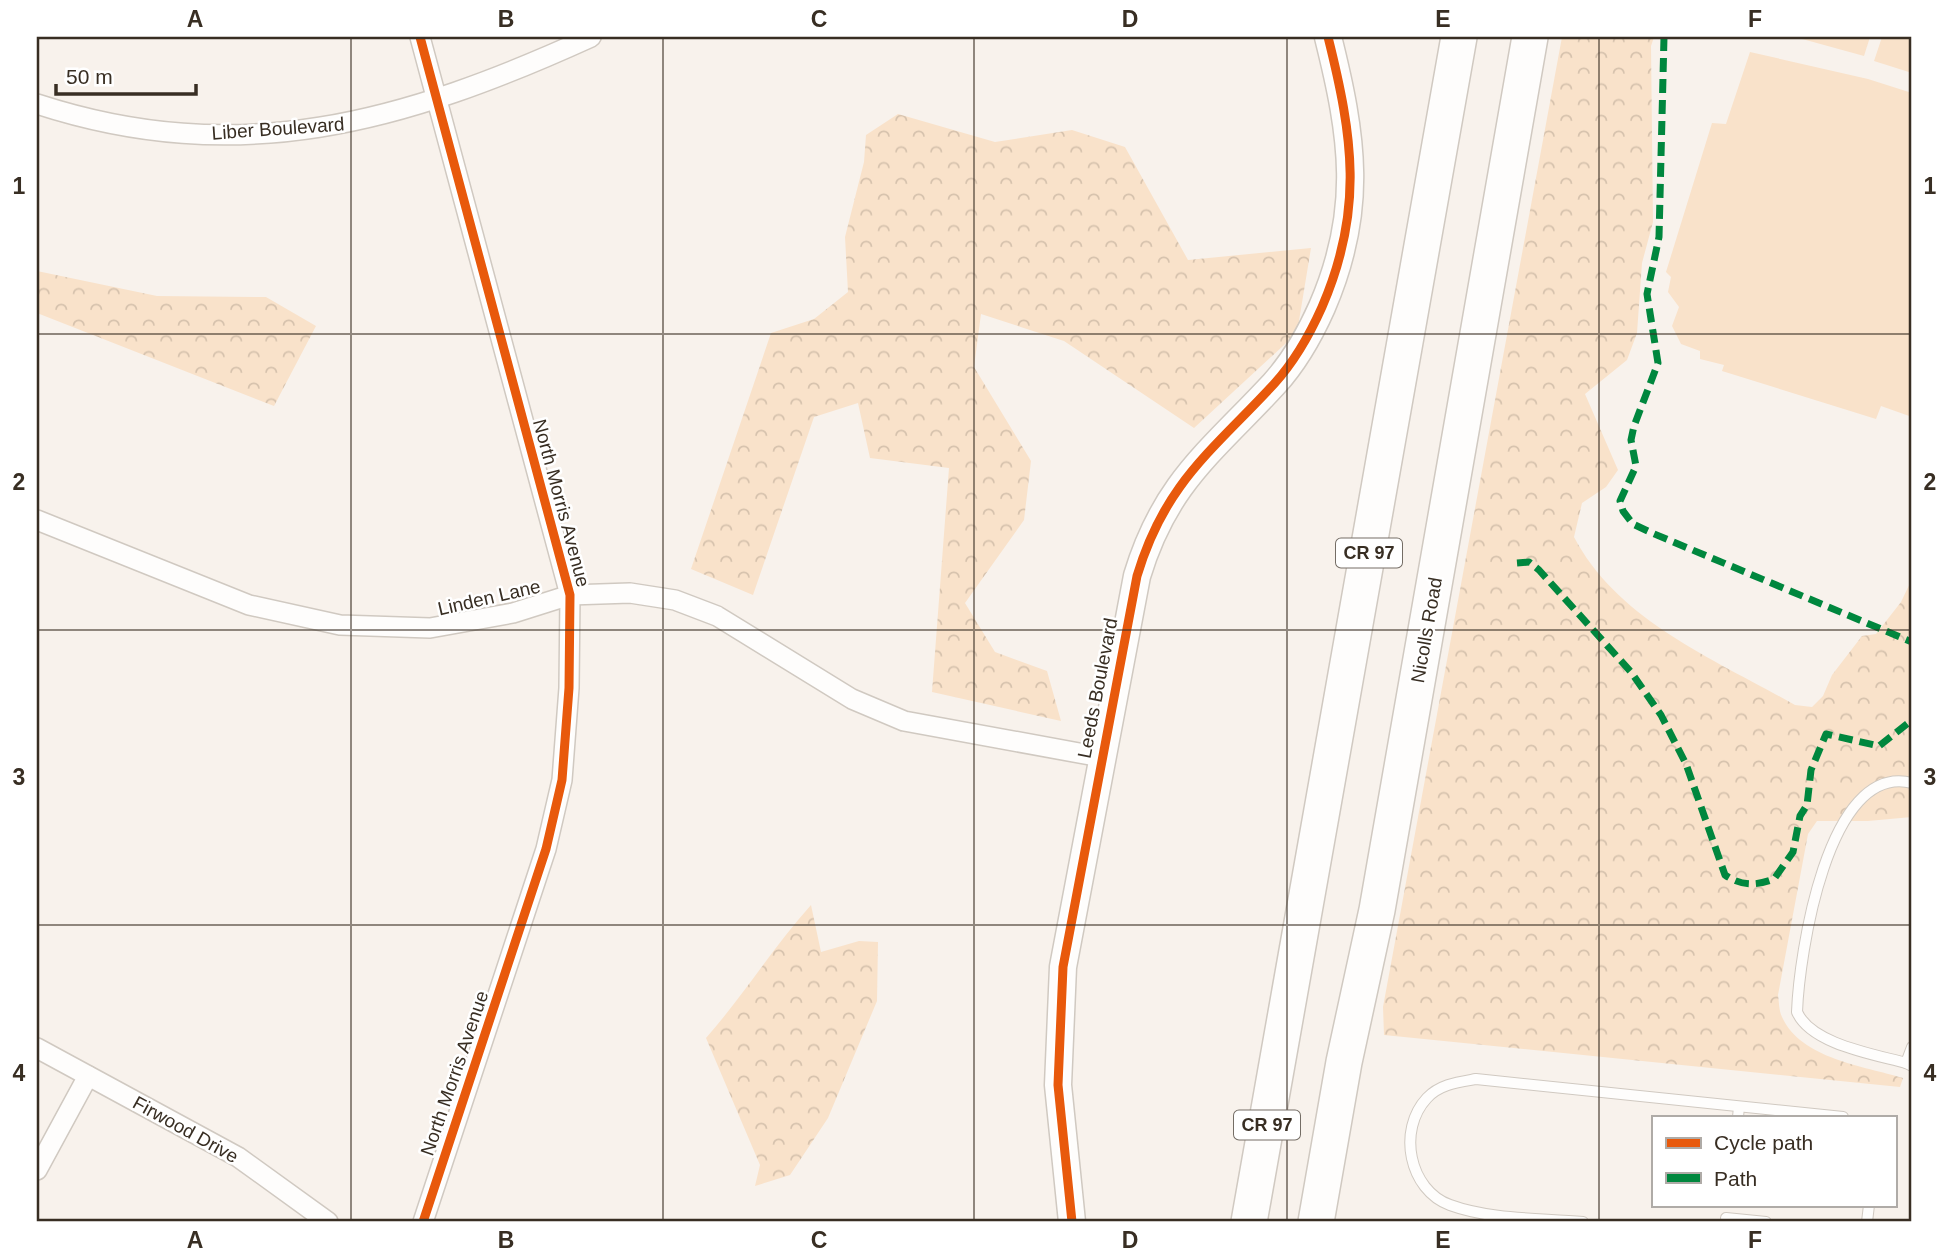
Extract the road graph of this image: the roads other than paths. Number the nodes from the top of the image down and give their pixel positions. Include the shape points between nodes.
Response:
1 (419, 37) edge
2 (591, 37) edge
3 (1328, 37) edge
4 (1459, 37) edge
5 (1530, 37) edge
6 (435, 102) junction
7 (37, 104) edge
8 (37, 520) edge
9 (570, 595) junction
10 (1101, 757) junction
11 (1912, 783) edge
12 (1377, 910) junction
13 (1912, 1047) edge
14 (37, 1048) edge
15 (1909, 1064) edge
16 (88, 1076) junction
17 (1738, 1112) edge
18 (1822, 1116) edge
19 (37, 1170) edge
20 (1257, 1181) junction
21 (1726, 1220) edge
22 (328, 1222) edge
23 (423, 1222) edge
24 (1072, 1222) edge
25 (1234, 1222) edge
26 (1250, 1222) edge
27 (1316, 1222) edge
28 (1332, 1222) edge
29 (1583, 1222) edge
30 (1766, 1222) edge

1 - 6 street, North Morris Avenue
2 - 6 street, Liber Boulevard
3 - 10 street, Leeds Boulevard via 1350,146 1349,224 1343,251 1328,293 1292,361 1179,484 1152,531 1137,576
4 - 20 highway, CR 97
5 - 12 highway, Nicolls Road
6 - 7 street, Liber Boulevard via 342,126 236,135 117,126
6 - 9 street, North Morris Avenue
8 - 9 street, Linden Lane via 249,605 340,625 430,628 513,613
9 - 10 street, Linden Lane via 631,593 675,600 717,616 852,699 904,721
9 - 23 street, North Morris Avenue via 562,780 547,849
10 - 24 street, Leeds Boulevard via 1071,915 1060,1003 1058,1085
11 - 15 lane via 1894,782 1868,794 1827,854 1814,894 1797,1012 1819,1036
12 - 27 highway, Nicolls Road
12 - 28 highway via 1359,1065
13 - 15 lane
14 - 16 street, Firwood Drive
16 - 19 street
16 - 22 street, Firwood Drive via 238,1157
17 - 18 lane
17 - 29 lane via 1476,1079 1445,1085 1427,1098 1414,1119 1410,1143 1412,1166 1429,1192 1448,1205 1477,1212
20 - 25 highway
20 - 26 highway, CR 97
21 - 30 lane

